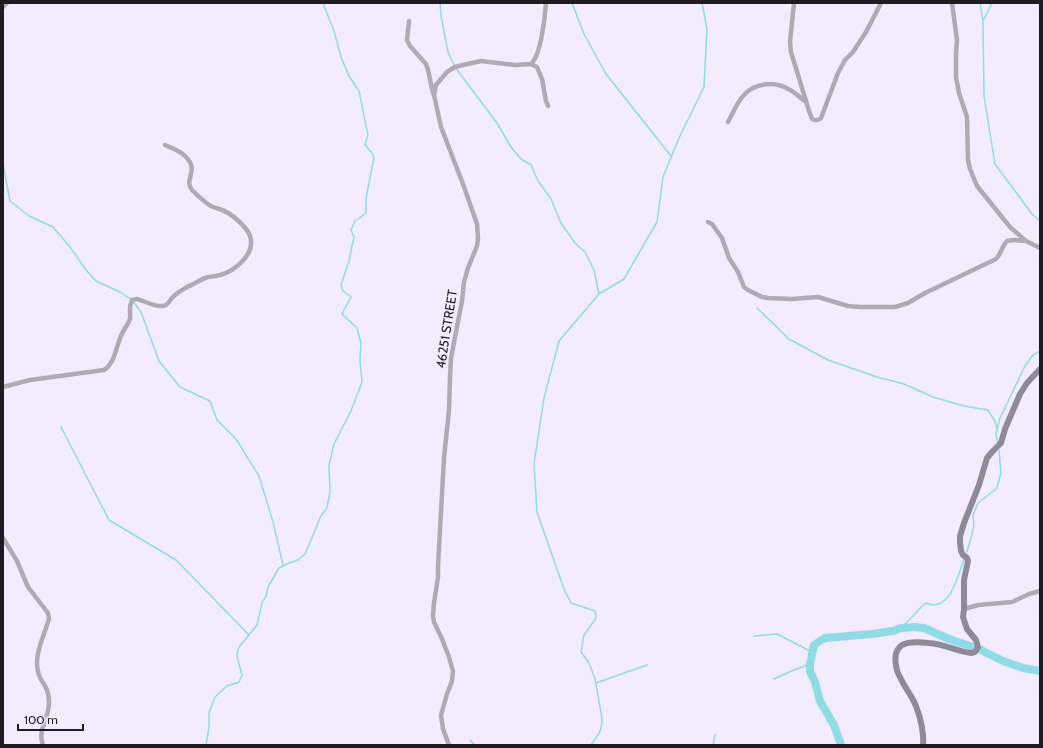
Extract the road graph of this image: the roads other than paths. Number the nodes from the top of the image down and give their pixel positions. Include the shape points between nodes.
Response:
1 (7, 3) edge
2 (546, 3) edge
3 (794, 3) edge
4 (882, 3) edge
5 (952, 3) edge
6 (3, 7) edge
7 (409, 21) dead end
8 (531, 64) junction
9 (434, 94) junction
10 (806, 101) junction
11 (548, 106) dead end
12 (728, 122) dead end
13 (165, 145) dead end
14 (708, 222) dead end
15 (1026, 241) junction
16 (1040, 248) edge
17 (1039, 370) edge
18 (3, 388) edge
19 (3, 538) edge
20 (1040, 591) edge
21 (964, 609) junction
22 (43, 745) edge
23 (449, 745) edge
24 (923, 745) edge

1 - 6 street
2 - 8 street via 540,46
3 - 10 street via 791,52
4 - 10 street via 838,73 822,118 812,119
5 - 15 street via 956,35 956,77 966,117 970,169 984,194 1010,227
7 - 9 street, 46251 STREET via 407,40 426,64
8 - 9 street via 481,61 455,67 436,85
8 - 11 street via 537,67 542,79
9 - 23 street, 46251 STREET via 441,127 477,224 478,238 464,282 451,358 438,577 433,611 434,622 452,668 453,677 441,715
10 - 12 street via 780,85 762,84 744,95
13 - 18 street via 185,155 189,161 192,170 189,182 192,189 206,202 226,212 250,234 251,248 246,257 226,273 204,278 188,287 166,305 132,300 129,308 130,320 120,337 111,364 104,370 30,380
14 - 15 street via 722,238 729,258 748,290 768,298 818,297 860,307 895,307 908,303 996,259 1007,241
15 - 16 street
17 - 21 street via 1027,383 1018,399 1001,443 987,458 962,528 960,547 968,561 964,580
19 - 22 street via 17,561 28,587 48,613 49,619 36,661 39,678 46,687 49,697 48,712 41,733
20 - 21 street via 1012,602
21 - 24 street via 964,621 978,647 975,652 913,642 900,646 896,654 900,678 918,710

